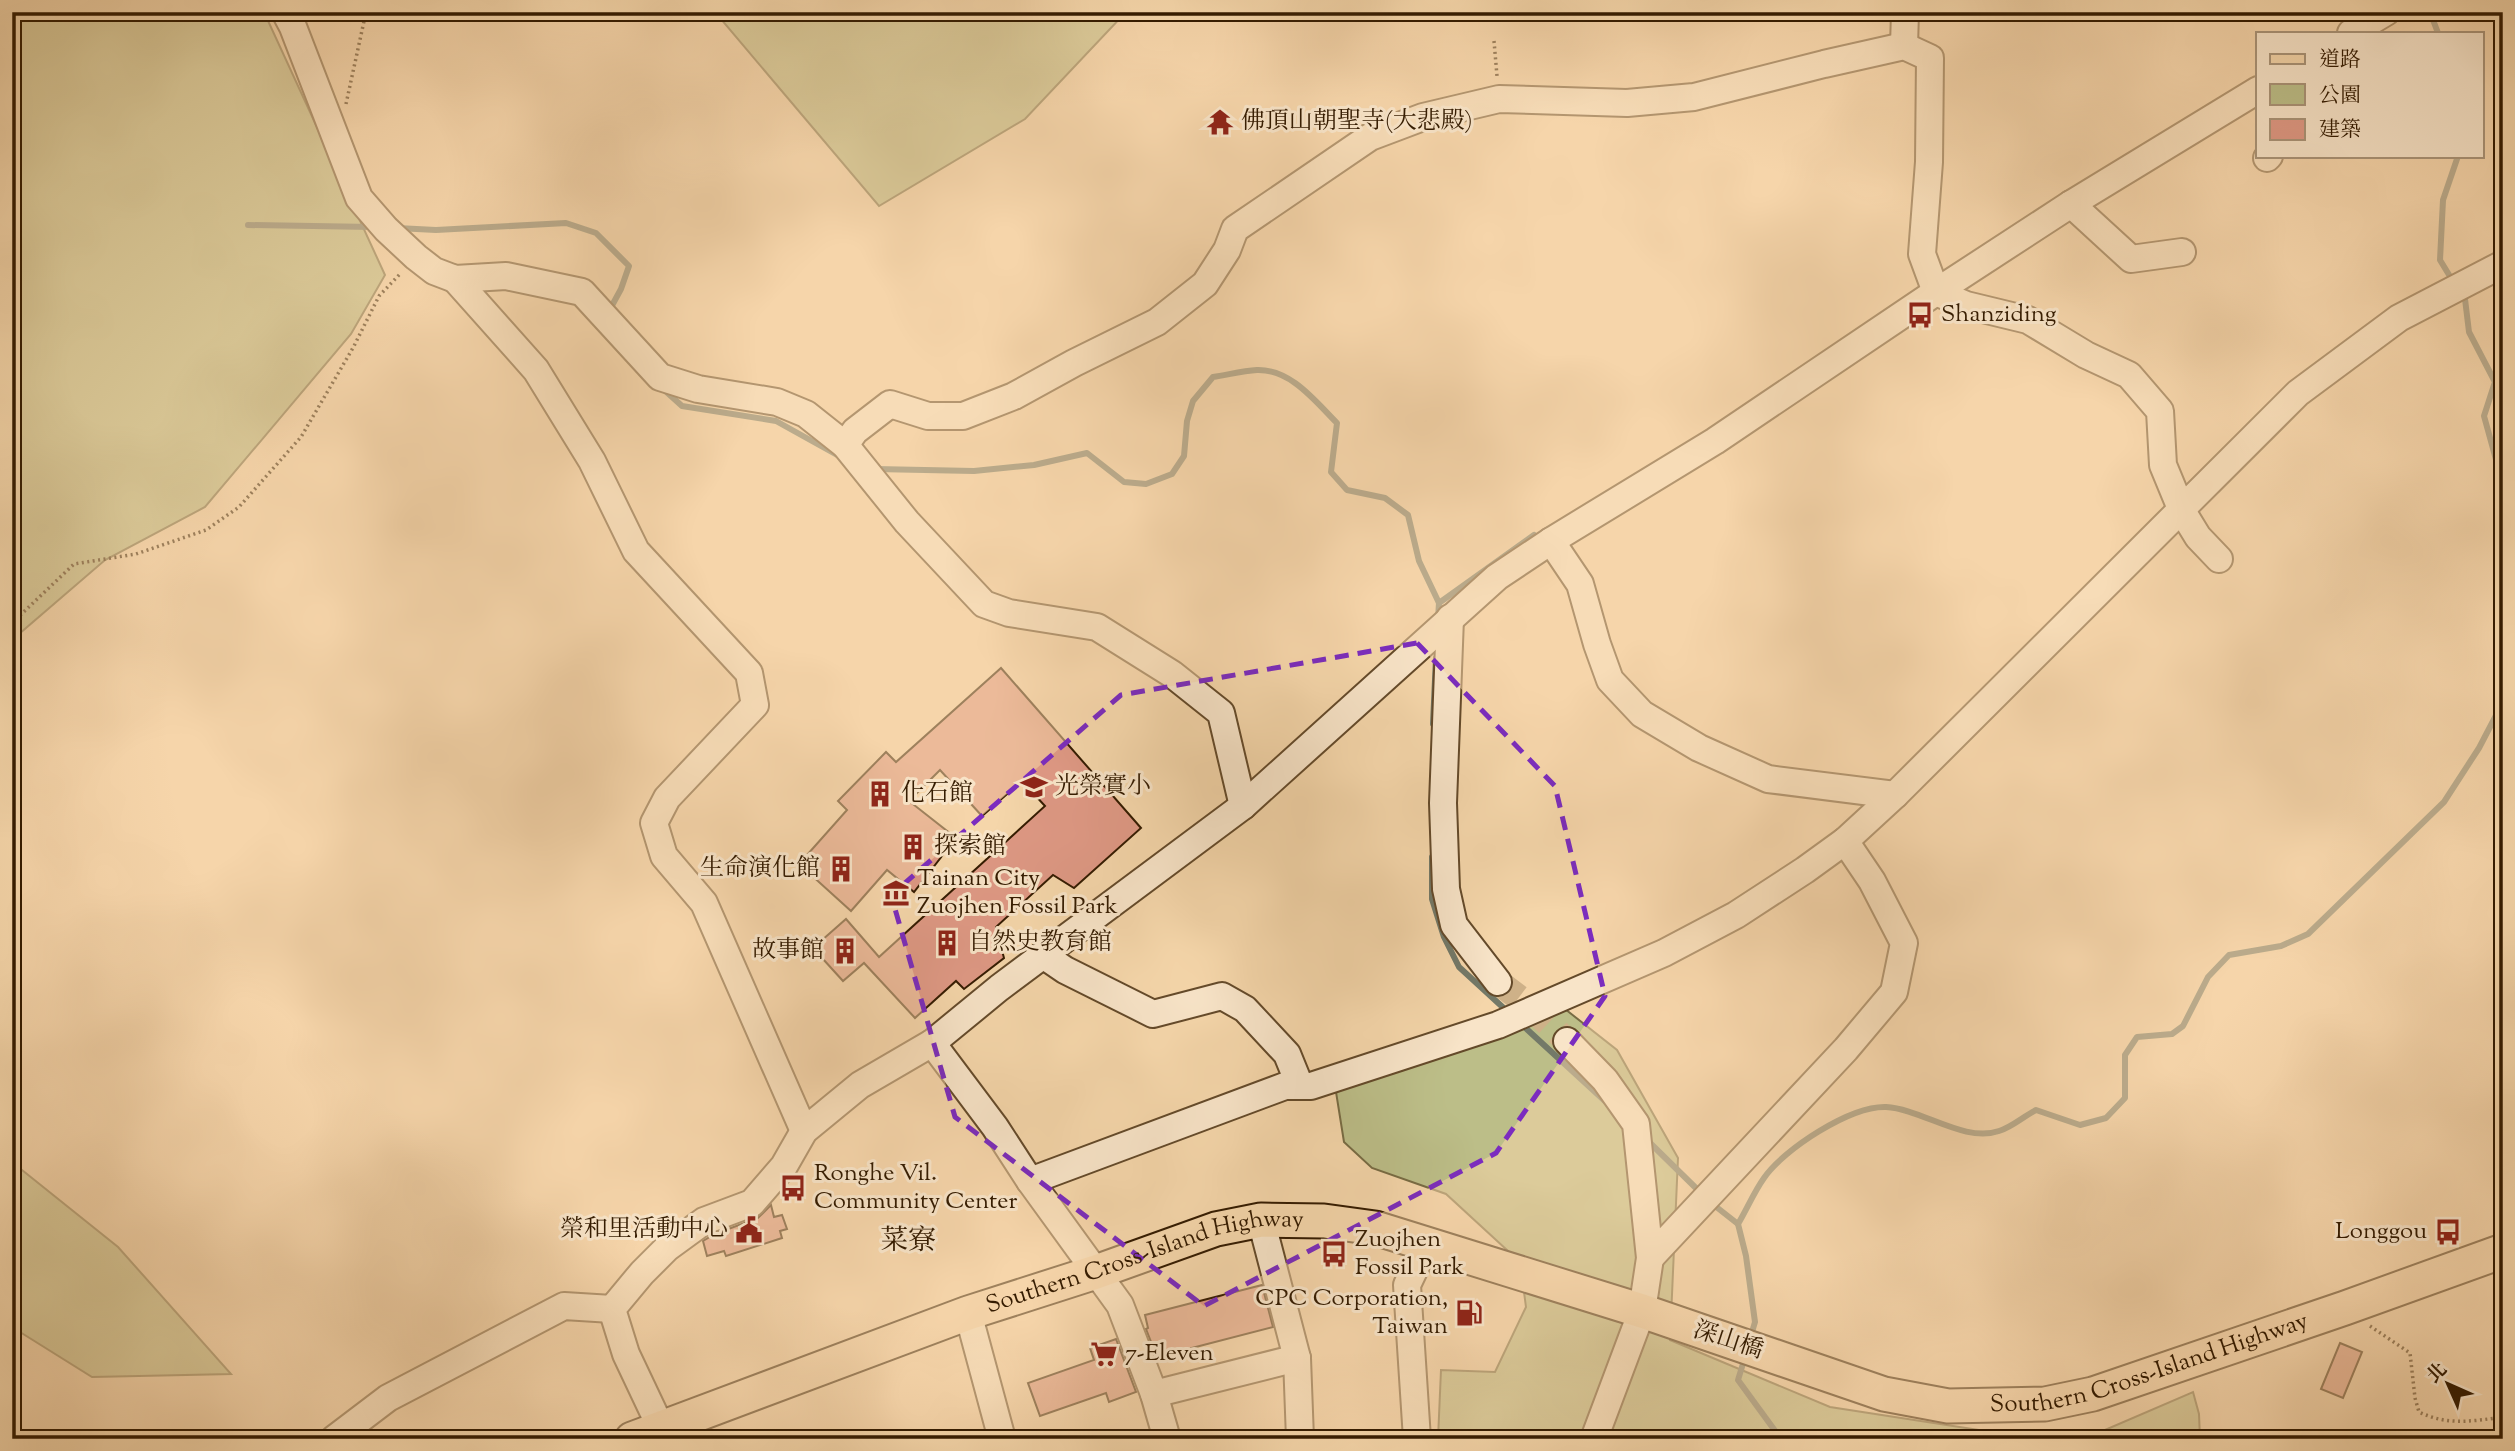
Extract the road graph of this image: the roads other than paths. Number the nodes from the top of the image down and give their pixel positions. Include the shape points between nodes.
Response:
1 (285, 12) edge
2 (1905, 12) edge
3 (2386, 12) edge
4 (2353, 32) edge
5 (1904, 46) junction
6 (2256, 91) edge
7 (2071, 205) junction
8 (2182, 252) dead end
9 (2503, 264) edge
10 (455, 279) junction
11 (1936, 292) junction
12 (845, 445) junction
13 (2182, 511) junction
14 (1551, 541) junction
15 (2219, 559) dead end
16 (1450, 618) junction
17 (1895, 795) junction
18 (1243, 806) junction
19 (1845, 841) junction
20 (1044, 955) junction
21 (1498, 982) tunnel mouth
22 (1567, 1041) tunnel mouth
23 (932, 1043) junction
24 (1300, 1086) junction
25 (804, 1131) junction
26 (1030, 1181) junction
27 (1261, 1220) junction
28 (1427, 1243) junction
29 (2503, 1251) edge
30 (1650, 1258) junction
31 (1096, 1272) junction
32 (612, 1309) junction
33 (968, 1313) junction
34 (1655, 1316) junction
35 (1297, 1357) junction
36 (1788, 1361) joint
37 (1154, 1394) junction
38 (646, 1433) edge
39 (334, 1439) edge
40 (1002, 1439) edge
41 (1167, 1439) edge
42 (1300, 1439) edge
43 (1417, 1439) edge
44 (1594, 1439) edge

1 - 10 lane via 359,198 416,257
2 - 5 lane
3 - 4 lane
5 - 11 lane via 1930,58 1922,254
5 - 12 lane via 1693,97 1627,103 1499,99 1423,117 1370,137 1235,229 1205,284 1157,322 1014,396 963,416 928,416 890,404 855,431
6 - 7 lane
7 - 8 lane via 2131,260
7 - 11 lane
9 - 13 lane via 2399,318 2298,393
10 - 12 lane via 506,276 582,292 660,377 776,402 806,414
10 - 25 lane via 536,370 592,461 636,551 749,673 755,705 667,798 654,823 664,856 704,903
11 - 13 lane via 1966,305 2028,320 2129,375 2160,411 2163,465
11 - 14 lane via 1715,441
12 - 18 lane via 907,522 984,604 1009,613 1097,627 1172,674 1221,713
13 - 15 lane
13 - 17 lane
14 - 16 lane via 1497,577
14 - 17 lane via 1580,583 1610,680 1642,714 1699,748 1768,779
16 - 18 lane
16 - 21 lane via 1443,803 1446,890 1454,925
17 - 19 lane
18 - 20 lane
19 - 24 lane via 1736,915 1664,953 1498,1025
19 - 30 lane via 1904,943 1894,992
20 - 23 lane
20 - 24 lane via 1153,1014 1222,996 1245,1009 1287,1054
22 - 30 lane via 1605,1080 1636,1124
23 - 25 lane via 860,1085
23 - 26 lane
24 - 26 lane via 1284,1086
25 - 32 lane via 784,1166 752,1203 704,1221 667,1248
26 - 31 lane
27 - 28 main road, Southern Cross-Island Highway via 1375,1228
27 - 31 main road, Southern Cross-Island Highway via 1216,1229
27 - 35 lane
28 - 34 main road, Southern Cross-Island Highway
28 - 43 lane via 1407,1285
29 - 36 main road, Southern Cross-Island Highway via 2093,1394 2045,1404 1948,1406 1884,1394
30 - 34 lane
31 - 33 main road, Southern Cross-Island Highway
31 - 37 lane via 1120,1305
32 - 38 lane
32 - 39 lane via 565,1306 388,1398
33 - 38 main road, Southern Cross-Island Highway
33 - 40 lane
34 - 36 main road, 深山橋
34 - 44 lane
35 - 37 lane
35 - 42 lane
37 - 41 lane

